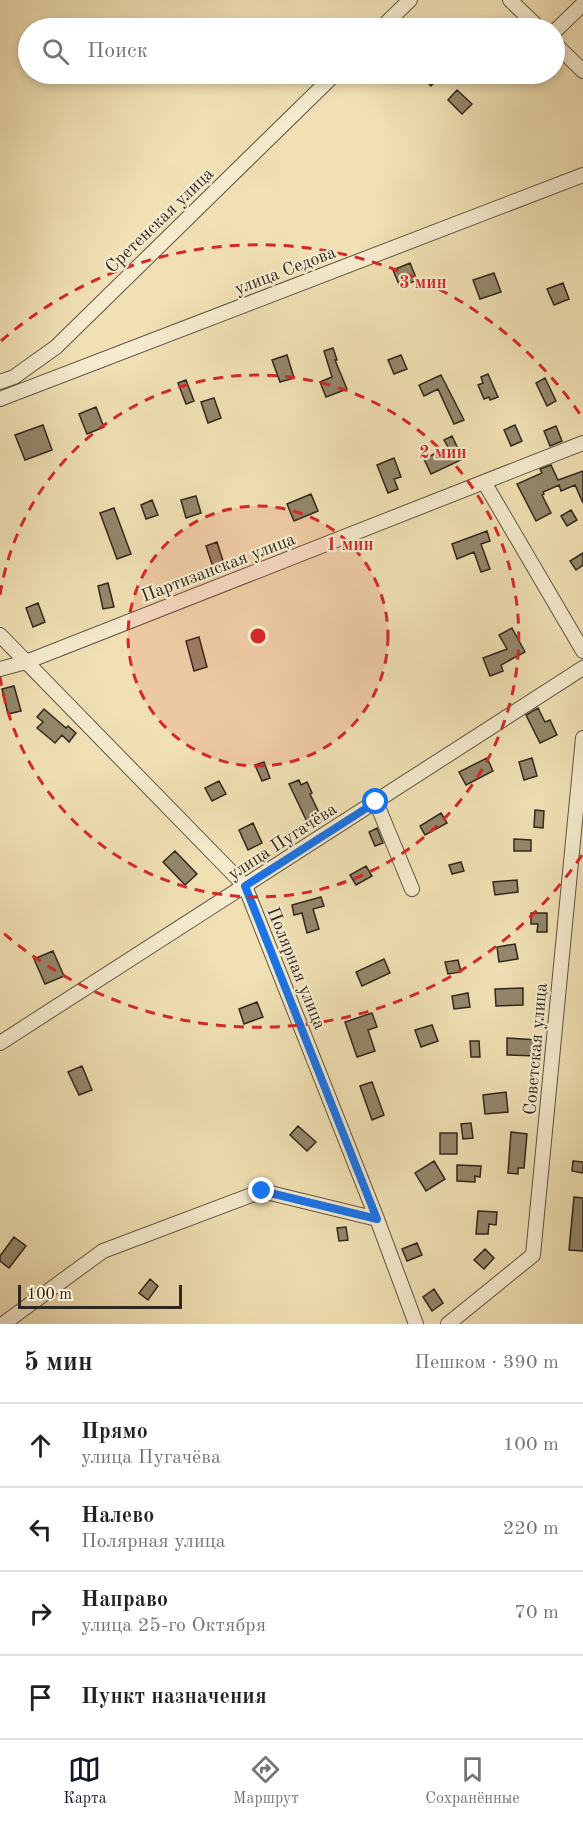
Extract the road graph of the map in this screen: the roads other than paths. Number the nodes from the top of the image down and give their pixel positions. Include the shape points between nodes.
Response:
1 (410, 0) edge
2 (510, 0) edge
3 (580, 14) edge
4 (391, 18) edge
5 (529, 18) edge
6 (565, 25) edge
7 (565, 54) edge
8 (583, 71) edge
9 (325, 84) edge
10 (583, 175) edge
11 (0, 382) edge
12 (0, 399) edge
13 (583, 443) edge
14 (484, 482) junction
15 (0, 635) edge
16 (583, 651) edge
17 (26, 662) junction
18 (583, 668) edge
19 (0, 669) edge
20 (583, 738) edge
21 (376, 802) junction
22 (245, 886) junction
23 (412, 890) dead end
24 (0, 1043) edge
25 (377, 1219) junction
26 (3, 1324) edge
27 (416, 1324) edge
28 (448, 1324) edge

1 - 4 street
2 - 5 street
3 - 6 street
7 - 8 street
9 - 11 street, Сретенская улица via 56,347
10 - 12 street, улица Седова
13 - 14 street, Партизанская улица
14 - 16 street
14 - 17 street, Партизанская улица
15 - 17 street, Полярная улица
17 - 19 street, Партизанская улица
17 - 22 street, Полярная улица
18 - 21 street, улица Пугачёва
20 - 28 street, Советская улица via 533,1255
21 - 22 street, улица Пугачёва
21 - 23 street
22 - 24 street, улица Пугачёва
22 - 25 street, Полярная улица
25 - 26 street via 262,1191 103,1251
25 - 27 street, Полярная улица

